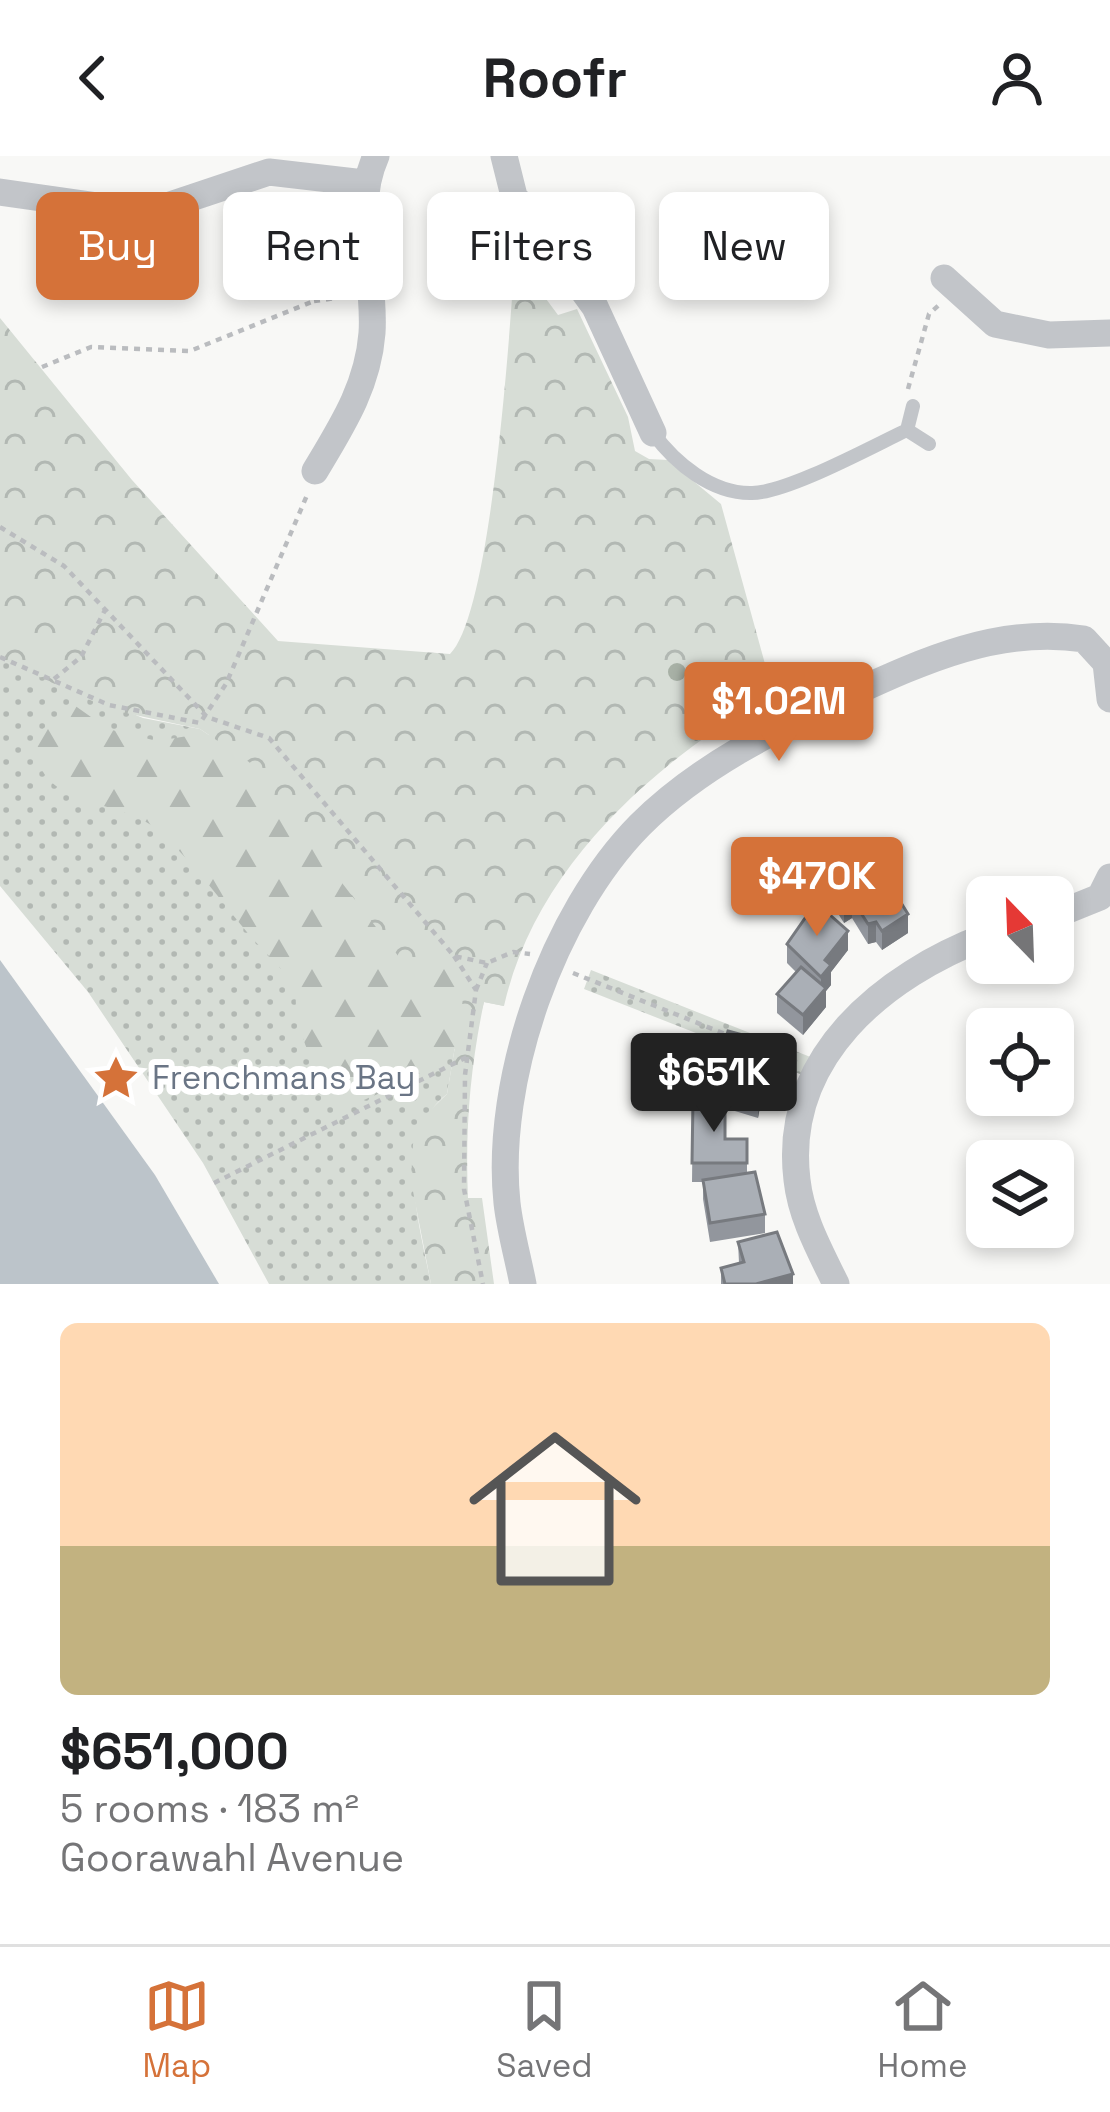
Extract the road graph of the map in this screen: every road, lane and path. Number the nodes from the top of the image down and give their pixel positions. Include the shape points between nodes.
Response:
1 (376, 156) edge
2 (504, 156) edge
3 (364, 183) junction
4 (0, 192) edge
5 (365, 192) edge
6 (950, 284) joint
7 (371, 300) edge
8 (314, 301) joint
9 (371, 304) junction
10 (1110, 334) edge
11 (42, 367) dead end
12 (913, 406) joint
13 (907, 430) junction
14 (653, 433) joint
15 (929, 444) dead end
16 (315, 470) dead end
17 (303, 509) dead end
18 (0, 527) edge
19 (106, 608) junction
20 (0, 657) edge
21 (54, 679) junction
22 (1110, 699) edge
23 (207, 717) junction
24 (1110, 877) edge
25 (1074, 908) edge
26 (966, 945) edge
27 (454, 956) junction
28 (487, 963) junction
29 (552, 964) junction
30 (476, 990) junction
31 (468, 1057) junction
32 (817, 1070) junction
33 (214, 1183) dead end
34 (479, 1261) junction
35 (468, 1265) dead end
36 (484, 1284) edge
37 (523, 1284) edge
38 (836, 1284) edge

1 - 3 street
2 - 14 street via 514,196 596,307
3 - 4 street via 269,172 134,211
3 - 5 street
6 - 10 street via 995,324 1017,331
6 - 12 path via 929,314 908,386
7 - 9 street
8 - 9 path via 338,295
8 - 11 path via 190,351 91,347
9 - 16 street via 362,392
12 - 13 lane
13 - 14 lane via 754,494 718,486 674,461
13 - 15 lane
17 - 23 path
18 - 19 path via 64,566
19 - 21 path via 81,657
19 - 23 path
20 - 21 path
21 - 23 path via 133,712 196,724
22 - 29 street via 1106,664 1084,639 1039,632 906,668 823,707 735,751 640,825
23 - 27 path via 268,738
24 - 25 street via 1094,901
26 - 32 street via 882,993 838,1035
27 - 28 path
27 - 30 path
28 - 29 path via 523,951
28 - 30 path
29 - 32 path
29 - 37 street via 514,1084 507,1203
30 - 31 path
31 - 33 path
31 - 34 path via 464,1189
32 - 38 street via 800,1124 796,1178
34 - 35 path
34 - 36 path

